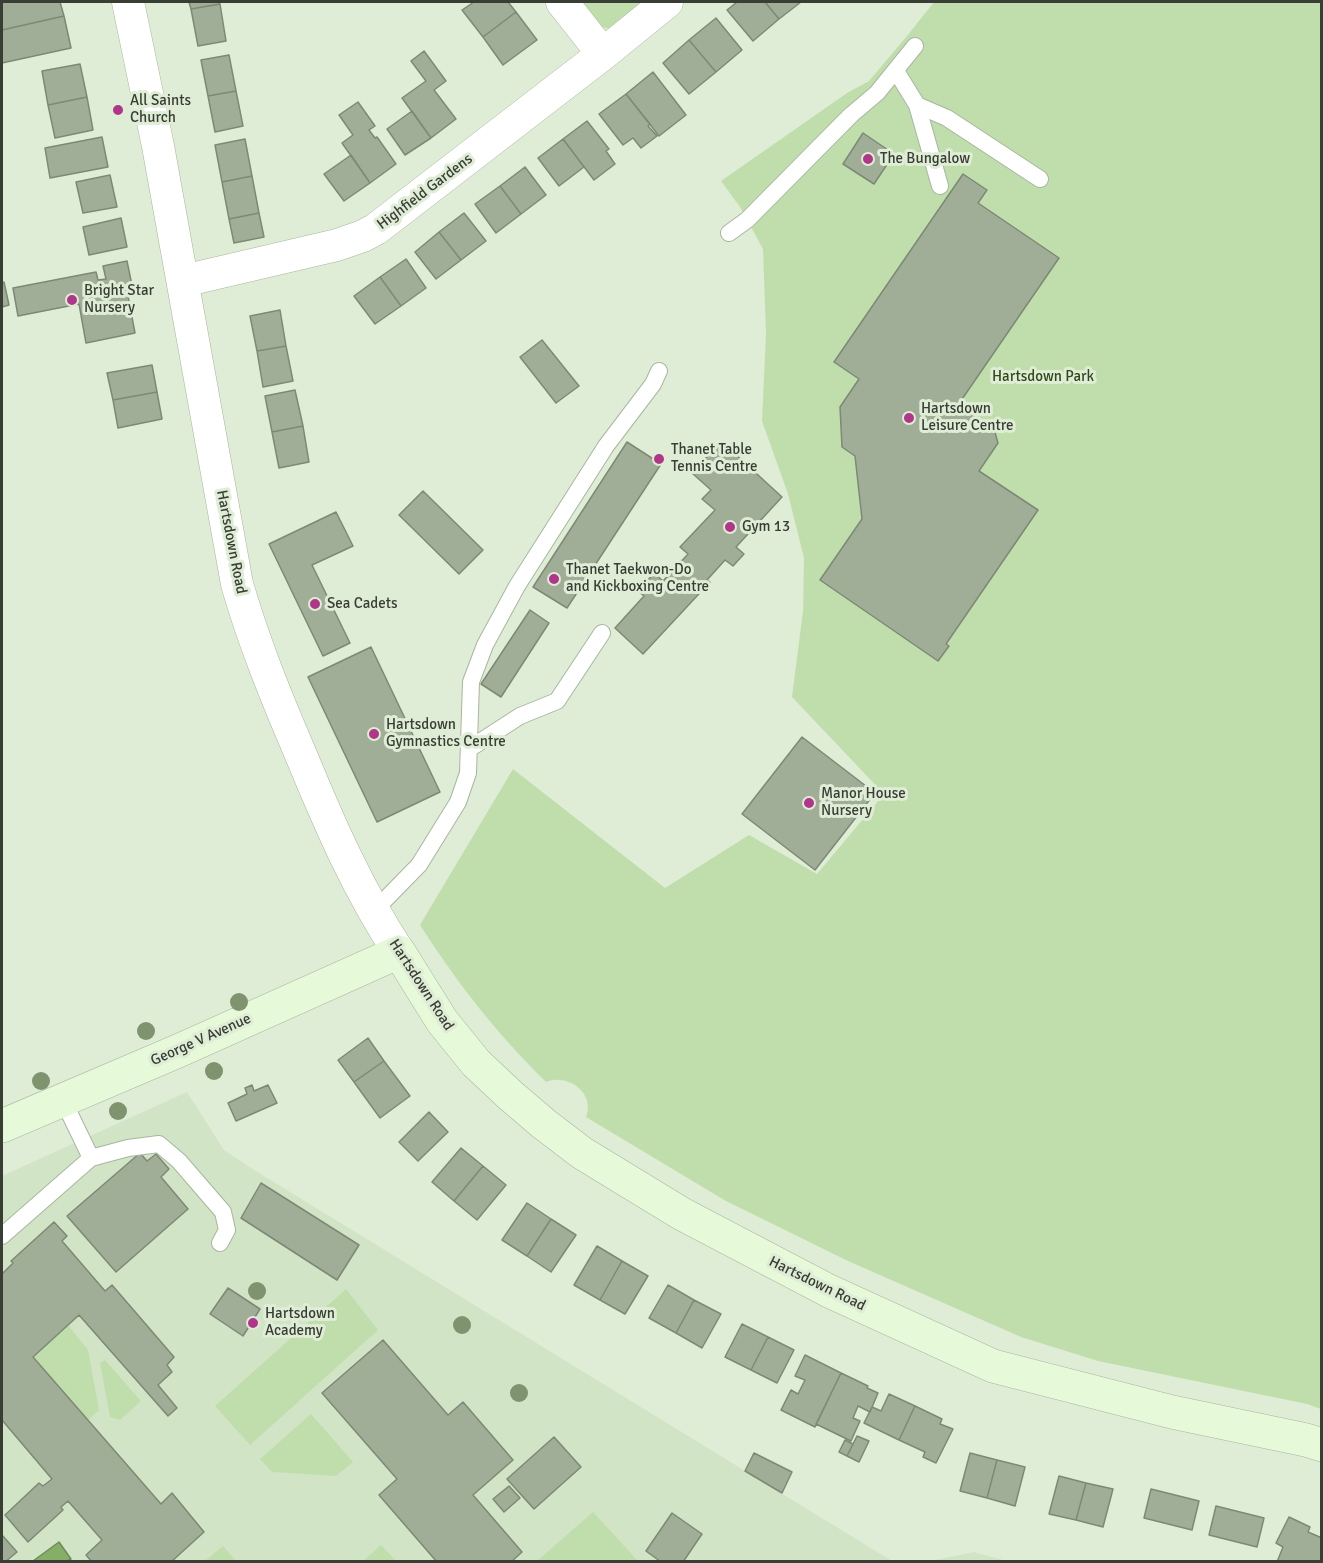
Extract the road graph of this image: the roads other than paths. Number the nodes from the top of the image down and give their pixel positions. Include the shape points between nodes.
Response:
1 (128, 2) edge
2 (562, 2) edge
3 (667, 2) edge
4 (915, 46) dead end
5 (603, 54) junction
6 (896, 71) junction
7 (917, 105) junction
8 (1040, 179) dead end
9 (940, 186) dead end
10 (729, 232) dead end
11 (183, 280) junction
12 (659, 371) dead end
13 (602, 633) dead end
14 (469, 749) junction
15 (373, 912) junction
16 (399, 952) junction
17 (63, 1100) junction
18 (2, 1126) edge
19 (91, 1158) junction
20 (2, 1236) edge
21 (220, 1243) dead end
22 (1322, 1445) edge

1 - 11 street, Hartsdown Road
2 - 5 street
3 - 5 street, Highfield Gardens
4 - 6 lane
5 - 11 street, Highfield Gardens via 376,229 337,245
6 - 7 lane
6 - 10 lane via 747,220
7 - 8 lane via 947,118
7 - 9 lane
11 - 15 street, Hartsdown Road via 248,621 323,808
12 - 14 lane via 544,542 484,645 471,682
13 - 14 lane via 557,701 520,716
14 - 15 lane via 468,773 458,802 419,865
15 - 16 street, Hartsdown Road
16 - 17 main road, George V Avenue
16 - 22 main road, Hartsdown Road via 442,1021 476,1063 510,1095 582,1153 682,1214 829,1291 993,1366
17 - 18 main road, George V Avenue
17 - 19 lane
19 - 20 lane
19 - 21 lane via 159,1144 223,1212 227,1230

